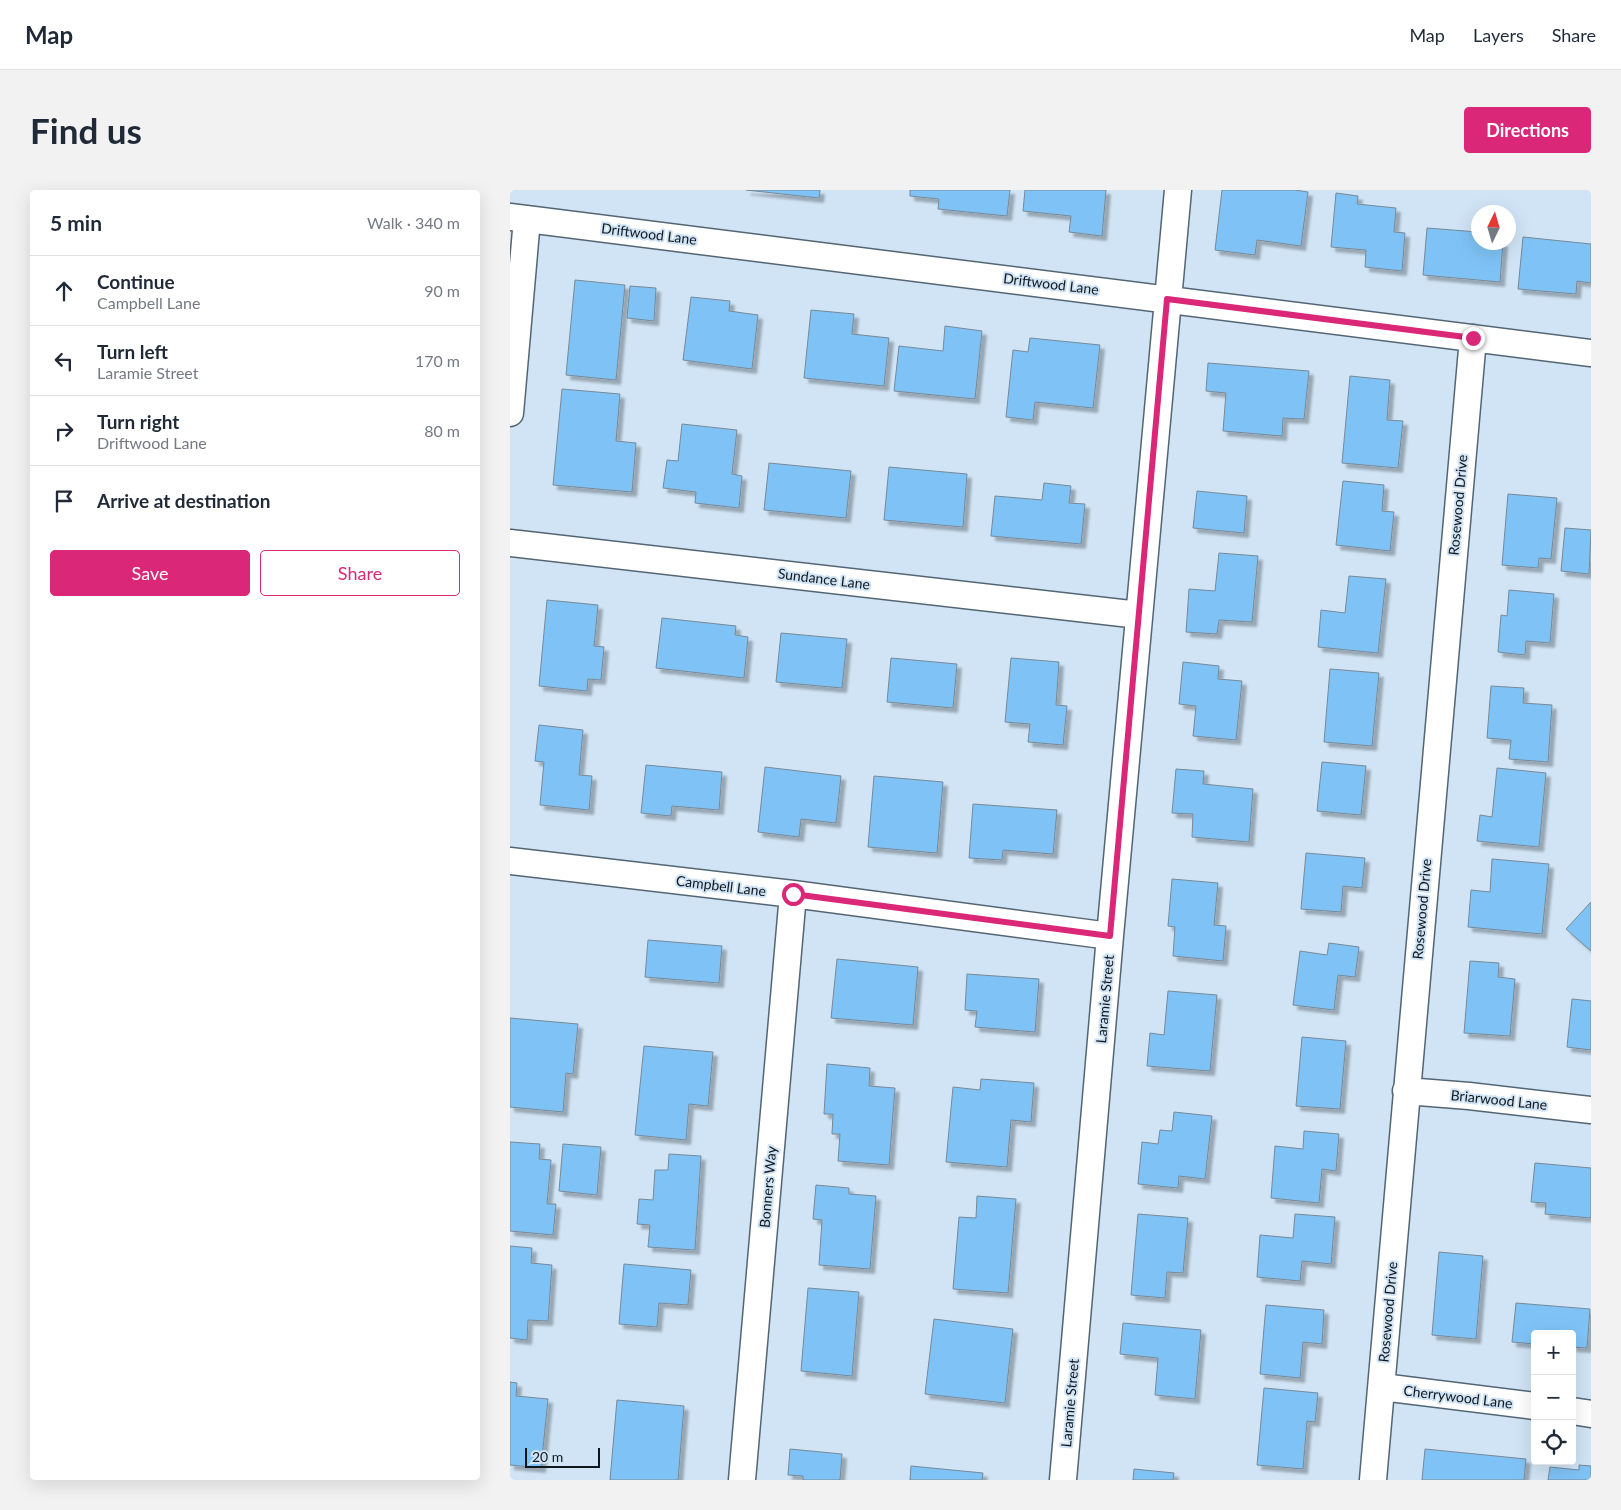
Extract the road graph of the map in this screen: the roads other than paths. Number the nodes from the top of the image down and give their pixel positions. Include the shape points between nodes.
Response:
1 (1178, 190) edge
2 (518, 218) edge
3 (1167, 299) junction
4 (1473, 338) junction
5 (1591, 353) edge
6 (510, 413) edge
7 (510, 543) edge
8 (1139, 615) junction
9 (510, 861) edge
10 (793, 894) junction
11 (1110, 936) junction
12 (1406, 1091) junction
13 (1591, 1110) edge
14 (1382, 1387) junction
15 (1531, 1406) edge
16 (1576, 1412) edge
17 (1591, 1414) edge
18 (742, 1480) edge
19 (1063, 1480) edge
20 (1373, 1480) edge

1 - 3 street, Laramie Street
2 - 3 street, Driftwood Lane
2 - 6 street
3 - 4 street, Driftwood Lane
3 - 8 street, Laramie Street
4 - 5 street, Driftwood Lane
4 - 12 street, Rosewood Drive
7 - 8 street, Sundance Lane
8 - 11 street, Laramie Street
9 - 10 street, Campbell Lane
10 - 11 street, Campbell Lane
10 - 18 street, Bonners Way
11 - 19 street, Laramie Street
12 - 13 street, Briarwood Lane
12 - 14 street, Rosewood Drive
14 - 15 street, Cherrywood Lane
14 - 20 street, Rosewood Drive
16 - 17 street

